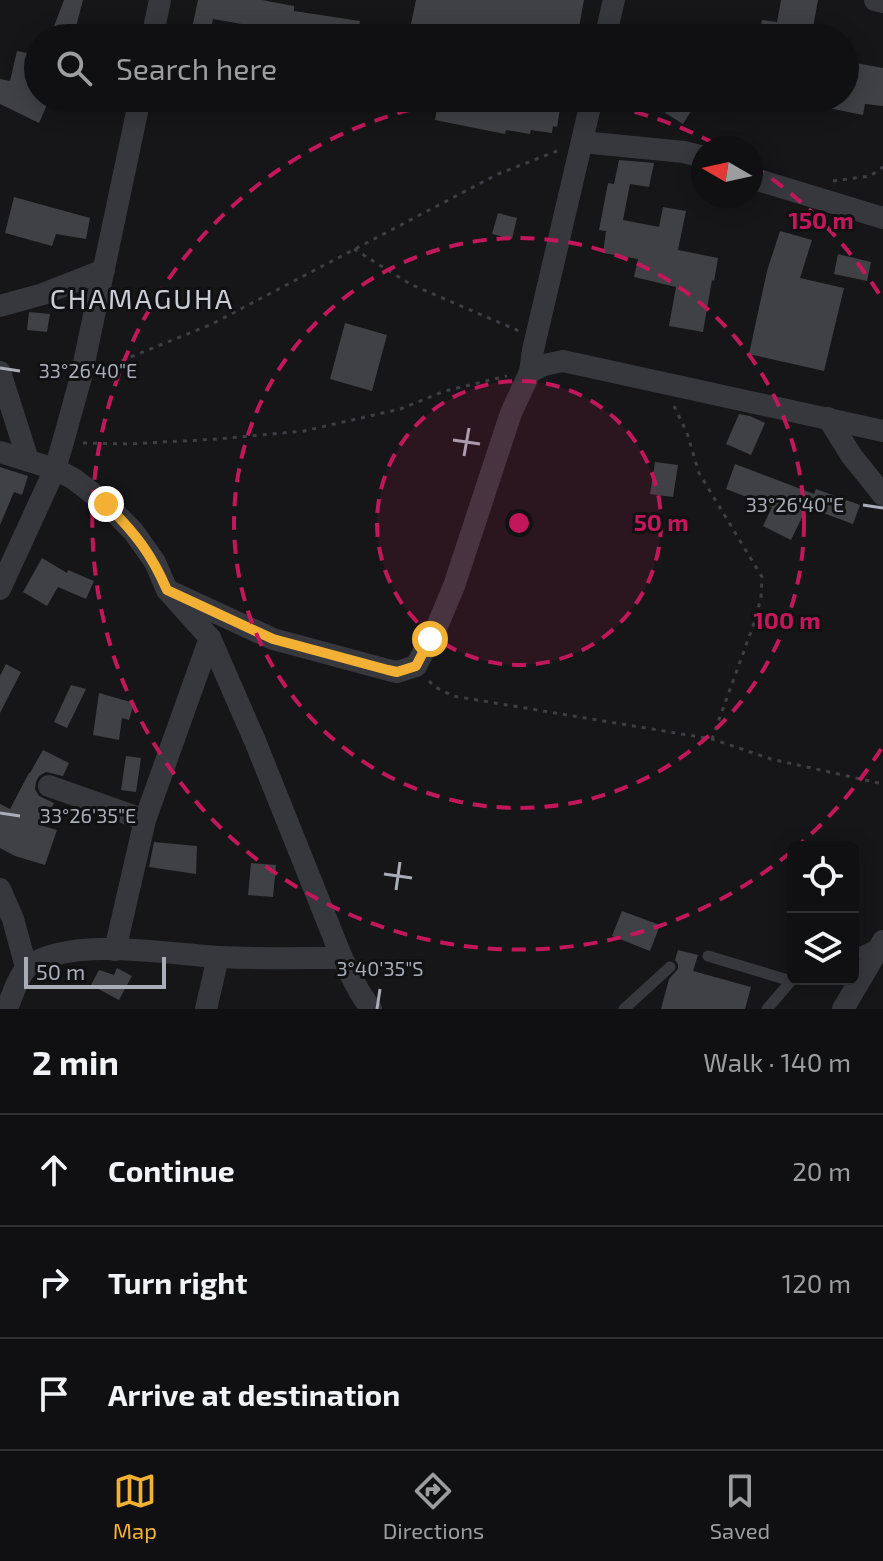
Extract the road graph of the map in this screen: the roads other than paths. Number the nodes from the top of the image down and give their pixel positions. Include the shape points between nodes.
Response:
1 (160, 0) edge
2 (614, 0) edge
3 (875, 0) edge
4 (883, 2) edge
5 (155, 24) edge
6 (608, 24) edge
7 (137, 112) edge
8 (589, 112) edge
9 (582, 142) junction
10 (691, 154) edge
11 (763, 182) edge
12 (883, 218) edge
13 (104, 270) junction
14 (0, 306) edge
15 (0, 372) edge
16 (530, 372) junction
17 (828, 418) junction
18 (883, 431) edge
19 (0, 452) edge
20 (28, 460) junction
21 (55, 469) junction
22 (883, 495) edge
23 (0, 589) edge
24 (167, 590) junction
25 (210, 638) junction
26 (49, 786) dead end
27 (145, 820) junction
28 (0, 889) edge
29 (883, 942) edge
30 (115, 950) junction
31 (859, 953) edge
32 (708, 956) dead end
33 (218, 957) junction
34 (342, 958) junction
35 (26, 967) junction
36 (670, 967) dead end
37 (787, 978) edge
38 (789, 985) edge
39 (7, 1009) edge
40 (206, 1009) edge
41 (371, 1009) edge
42 (624, 1009) edge
43 (767, 1009) edge
44 (843, 1009) edge

1 - 5 street
2 - 6 street
3 - 4 street
7 - 13 street
8 - 9 street
9 - 10 street
9 - 16 street
11 - 12 street
13 - 14 street
13 - 21 street
15 - 20 street
16 - 17 street via 563,361
16 - 24 street via 505,428 446,607 416,666 397,672 273,639
17 - 18 street
17 - 22 street
19 - 20 street
20 - 21 street
21 - 23 street
21 - 24 street via 106,504 133,531
24 - 25 street
25 - 27 street
25 - 34 street
26 - 27 street
27 - 30 street
28 - 35 street
29 - 31 lane
29 - 44 street
30 - 33 street
30 - 35 street via 67,952
32 - 37 lane
33 - 34 street
33 - 40 street
34 - 41 street
35 - 39 street
36 - 42 lane
38 - 43 lane

